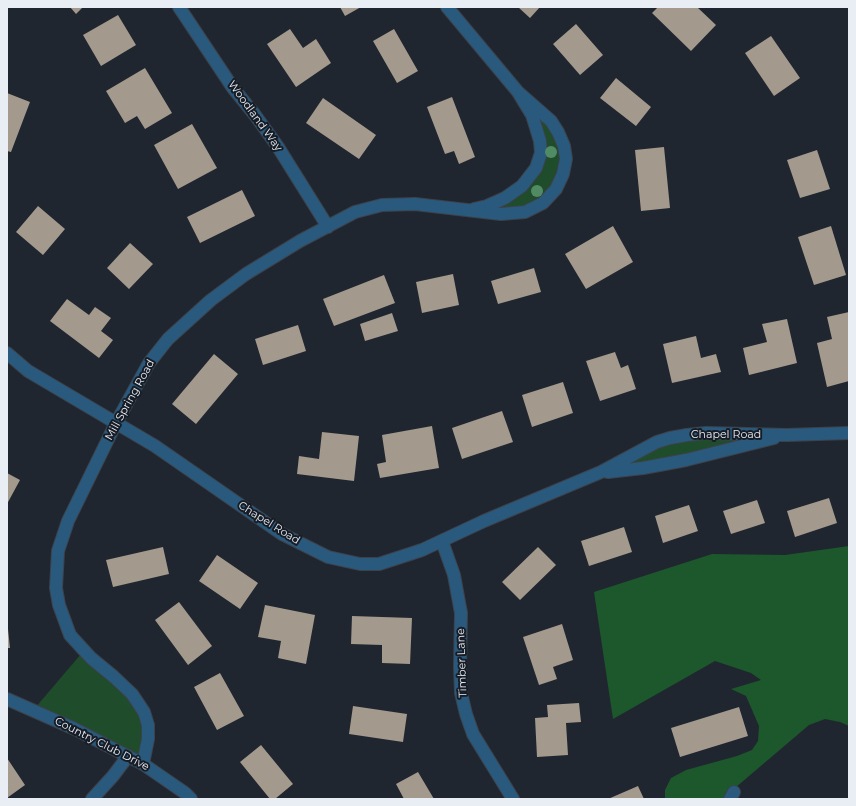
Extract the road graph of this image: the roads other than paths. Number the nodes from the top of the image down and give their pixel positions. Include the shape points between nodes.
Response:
1 (179, 7) edge
2 (447, 7) edge
3 (518, 92) junction
4 (468, 210) junction
5 (328, 227) junction
6 (7, 353) edge
7 (116, 423) junction
8 (849, 433) edge
9 (787, 435) junction
10 (601, 472) junction
11 (442, 541) junction
12 (7, 699) edge
13 (128, 756) junction
14 (143, 764) junction
15 (92, 799) edge
16 (191, 799) edge
17 (513, 799) edge

1 - 5 street, Woodland Way via 233,88 278,147
2 - 3 street, Mill Spring Road
3 - 4 street, Mill Spring Road via 532,116 540,141 536,168 522,186 505,198 487,206
3 - 4 street, Mill Spring Road via 550,121 558,132 566,159 563,174 556,189 543,203 525,212 501,214
4 - 5 street, Mill Spring Road via 415,204 382,205 355,212
5 - 7 street, Mill Spring Road via 246,274 210,300 168,339 149,364
6 - 7 street, Chapel Road via 28,371
7 - 11 street, Chapel Road via 155,446 282,534 328,557 360,564 379,564
7 - 14 street, Mill Spring Road via 68,521 58,552 56,588 70,635 90,658 132,694 144,712 148,725 148,739
8 - 9 street, Chapel Road
9 - 10 street, Chapel Road via 686,460
9 - 10 street, Chapel Road via 687,434 657,442
10 - 11 street, Chapel Road
11 - 17 street, Timber Lane via 454,575 461,612 461,693 466,714 473,734
12 - 13 street, Country Club Drive
13 - 14 street, Country Club Drive
13 - 15 street
14 - 16 street, Country Club Drive

